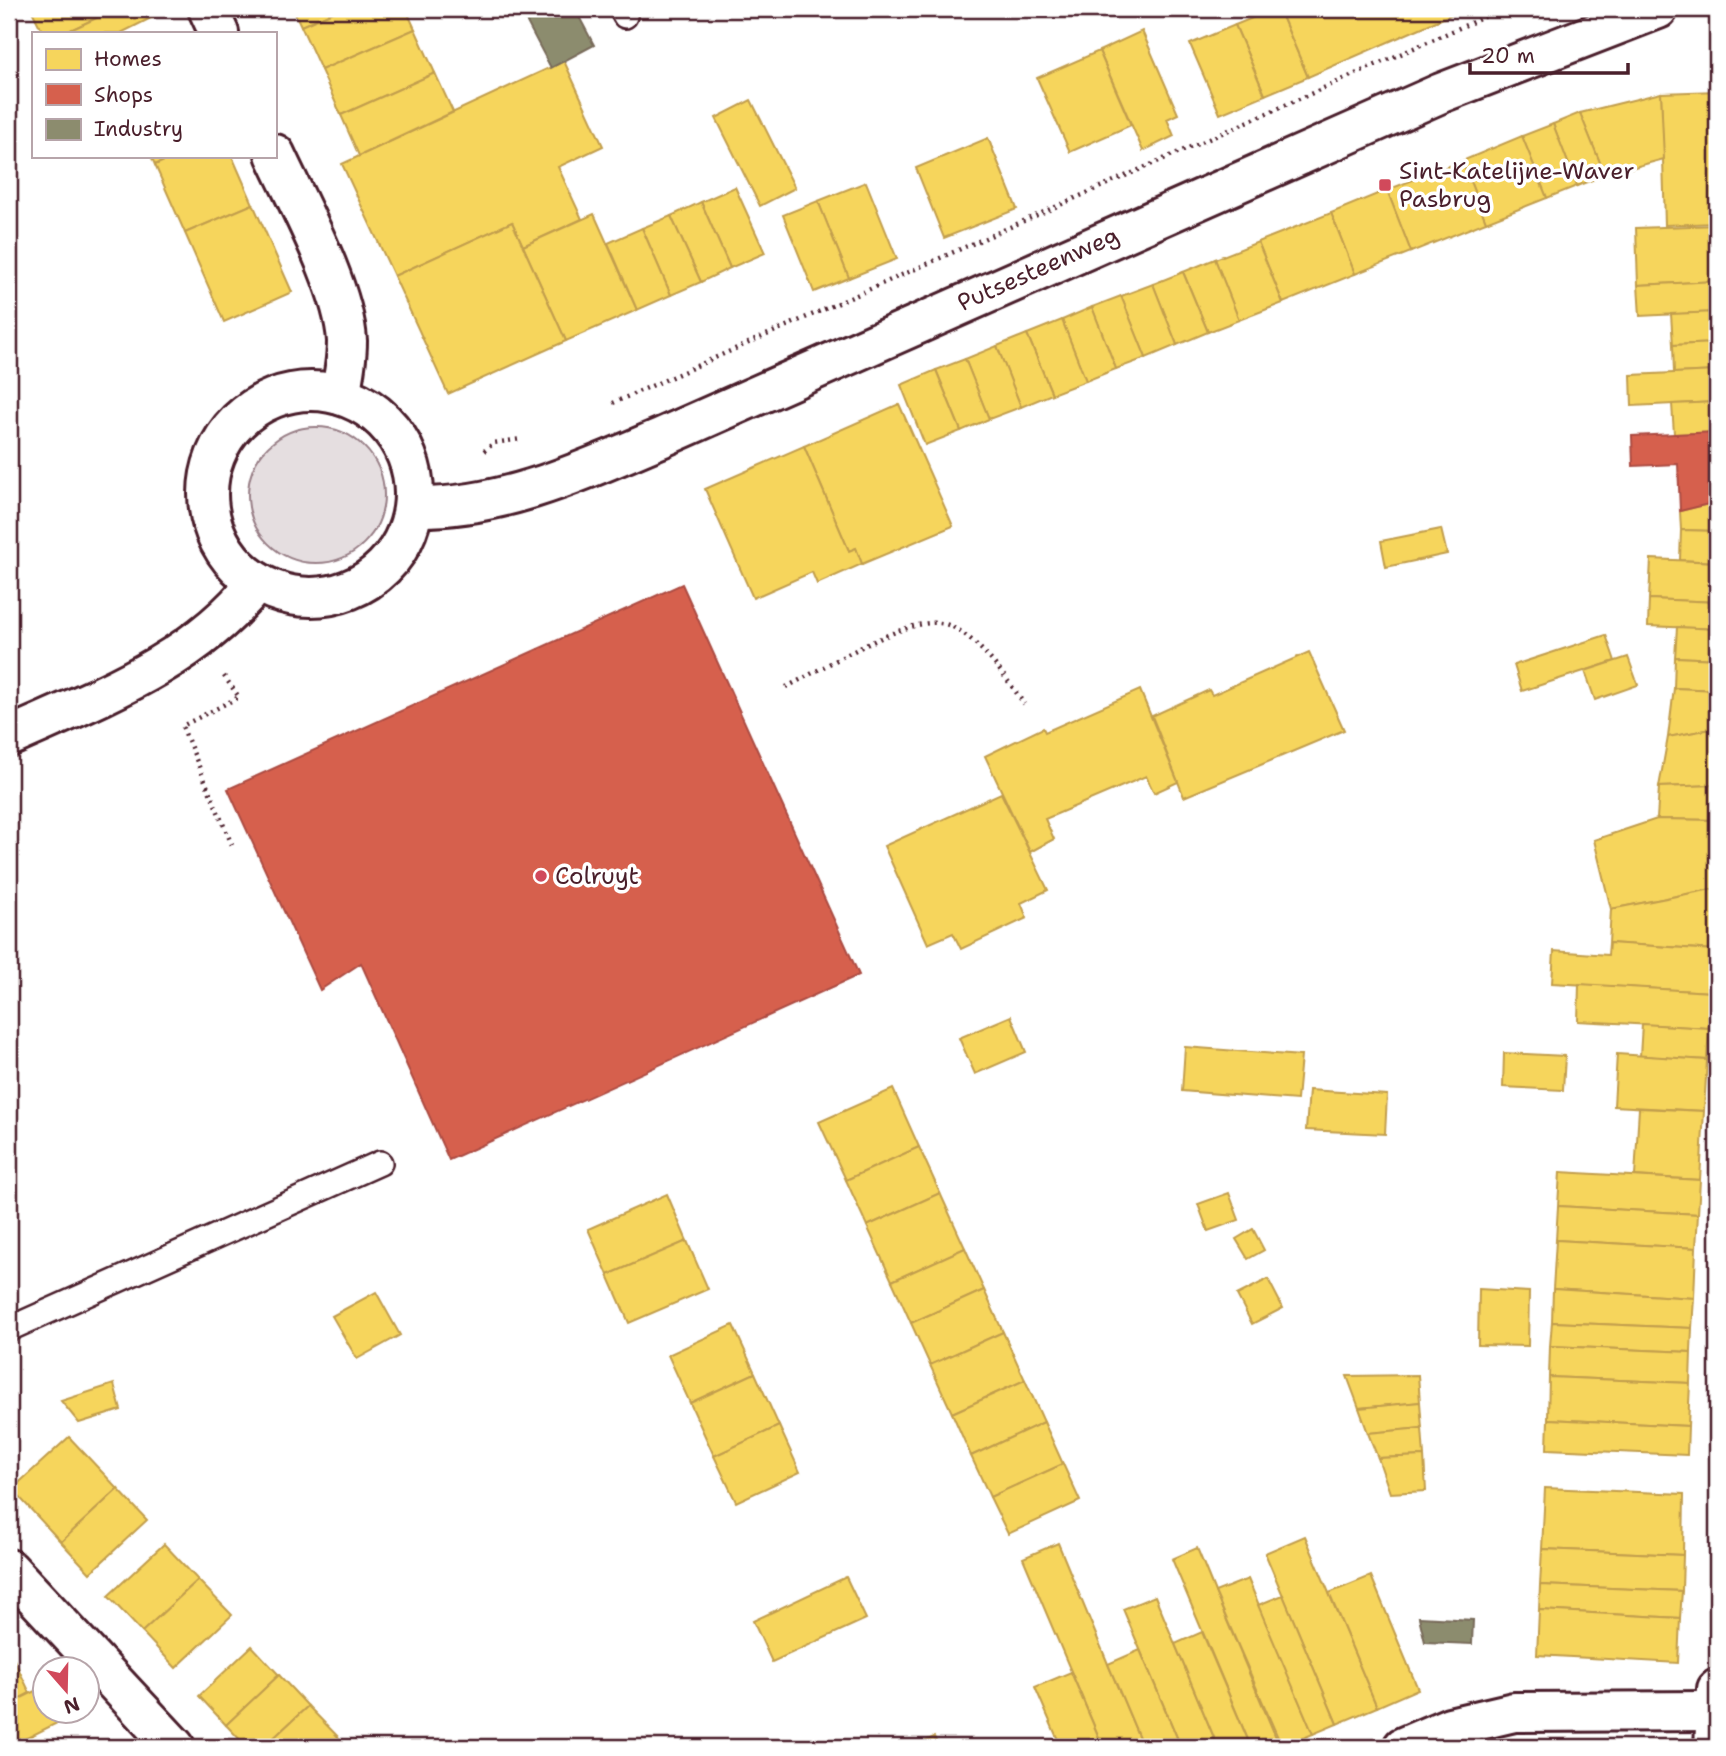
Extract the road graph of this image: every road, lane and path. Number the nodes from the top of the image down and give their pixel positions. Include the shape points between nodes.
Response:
1 (208, 9) edge
2 (1502, 9) edge
3 (1658, 9) edge
4 (219, 32) edge
5 (276, 156) edge
6 (340, 394) junction
7 (612, 404) dead end
8 (525, 439) dead end
9 (474, 459) dead end
10 (414, 507) junction
11 (257, 582) junction
12 (198, 640) junction
13 (786, 687) dead end
14 (1024, 705) dead end
15 (9, 737) edge
16 (232, 845) dead end
17 (380, 1163) dead end
18 (9, 1329) edge
19 (9, 1569) edge
20 (1715, 1716) edge
21 (175, 1747) edge
22 (1403, 1747) edge

1 - 4 main road
2 - 7 path
3 - 10 main road, Putsesteenweg via 1441,93 541,488 447,508
5 - 6 main road via 330,275 347,338
6 - 10 main road via 373,410 398,438 412,471
6 - 11 main road via 308,391 276,397 247,413 224,437 211,468 208,500 214,532 232,560
8 - 9 path via 494,443
10 - 11 main road via 404,540 384,568 356,587 323,597 288,595
11 - 12 main road via 239,605
12 - 15 main road via 164,664
12 - 16 path via 239,697 182,726
13 - 14 path via 898,630 942,623 957,630 1002,669
17 - 18 lane
19 - 21 main road
20 - 22 main road via 1514,1712 1450,1727

